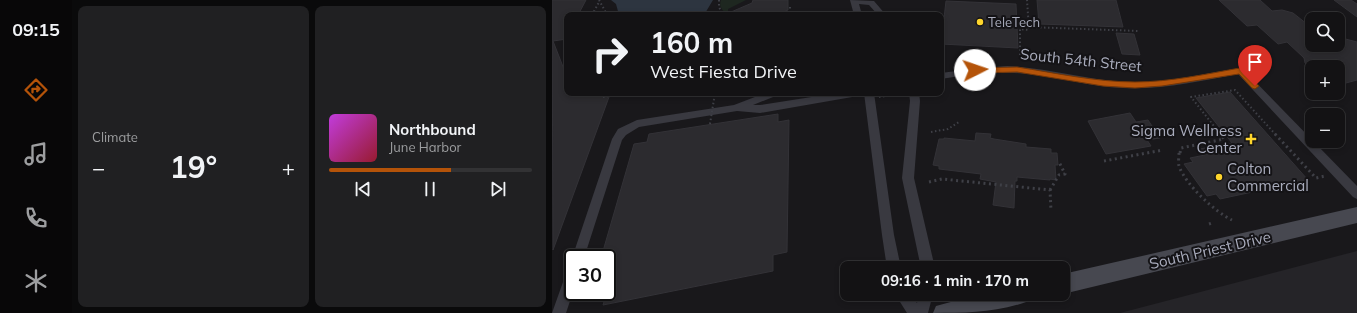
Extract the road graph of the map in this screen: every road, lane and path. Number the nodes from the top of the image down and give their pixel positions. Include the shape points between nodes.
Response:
1 (720, 0) edge
2 (878, 0) edge
3 (1027, 0) edge
4 (599, 1) edge
5 (855, 1) edge
6 (790, 7) dead end
7 (594, 12) edge
8 (605, 12) edge
9 (722, 12) edge
10 (790, 12) edge
11 (857, 12) edge
12 (879, 12) edge
13 (884, 12) edge
14 (1028, 27) junction
15 (1139, 31) dead end
16 (1020, 59) dead end
17 (944, 75) edge
18 (608, 96) edge
19 (715, 96) edge
20 (767, 96) edge
21 (840, 96) edge
22 (873, 96) edge
23 (915, 96) edge
24 (603, 97) dead end
25 (735, 108) junction
26 (959, 122) dead end
27 (710, 124) dead end
28 (931, 132) dead end
29 (1163, 150) dead end
30 (1104, 161) dead end
31 (1059, 162) dead end
32 (1326, 176) dead end
33 (929, 182) dead end
34 (1050, 190) junction
35 (1357, 194) edge
36 (1051, 211) dead end
37 (1357, 215) edge
38 (1232, 220) dead end
39 (581, 249) edge
40 (893, 261) edge
41 (926, 261) edge
42 (1070, 282) edge
43 (564, 298) edge
44 (907, 301) edge
45 (924, 301) edge
46 (993, 301) edge
47 (559, 313) edge
48 (915, 313) edge
49 (921, 313) edge
50 (943, 313) edge

1 - 9 path
2 - 13 street
3 - 14 path
4 - 7 path
4 - 8 path
5 - 11 street
5 - 12 street via 868,1
6 - 10 path
14 - 15 path
14 - 16 path via 1029,30 1020,29
17 - 35 street, South 54th Street via 975,70 1006,69 1103,83 1146,85 1240,71
18 - 24 path
19 - 27 path, bridge
20 - 25 street
21 - 25 street via 760,109
22 - 40 street via 883,205
23 - 41 street via 908,178
25 - 39 street via 644,122 622,132 617,139
26 - 28 path
29 - 30 path
31 - 34 path via 1064,174 1059,175
32 - 38 path via 1316,178 1235,90 1191,97 1224,139 1181,148 1179,165 1192,185 1216,211 1227,220
33 - 34 path via 942,178
34 - 36 path
37 - 42 main road, South Priest Drive
43 - 47 street
44 - 48 street
45 - 49 street
46 - 50 main road

